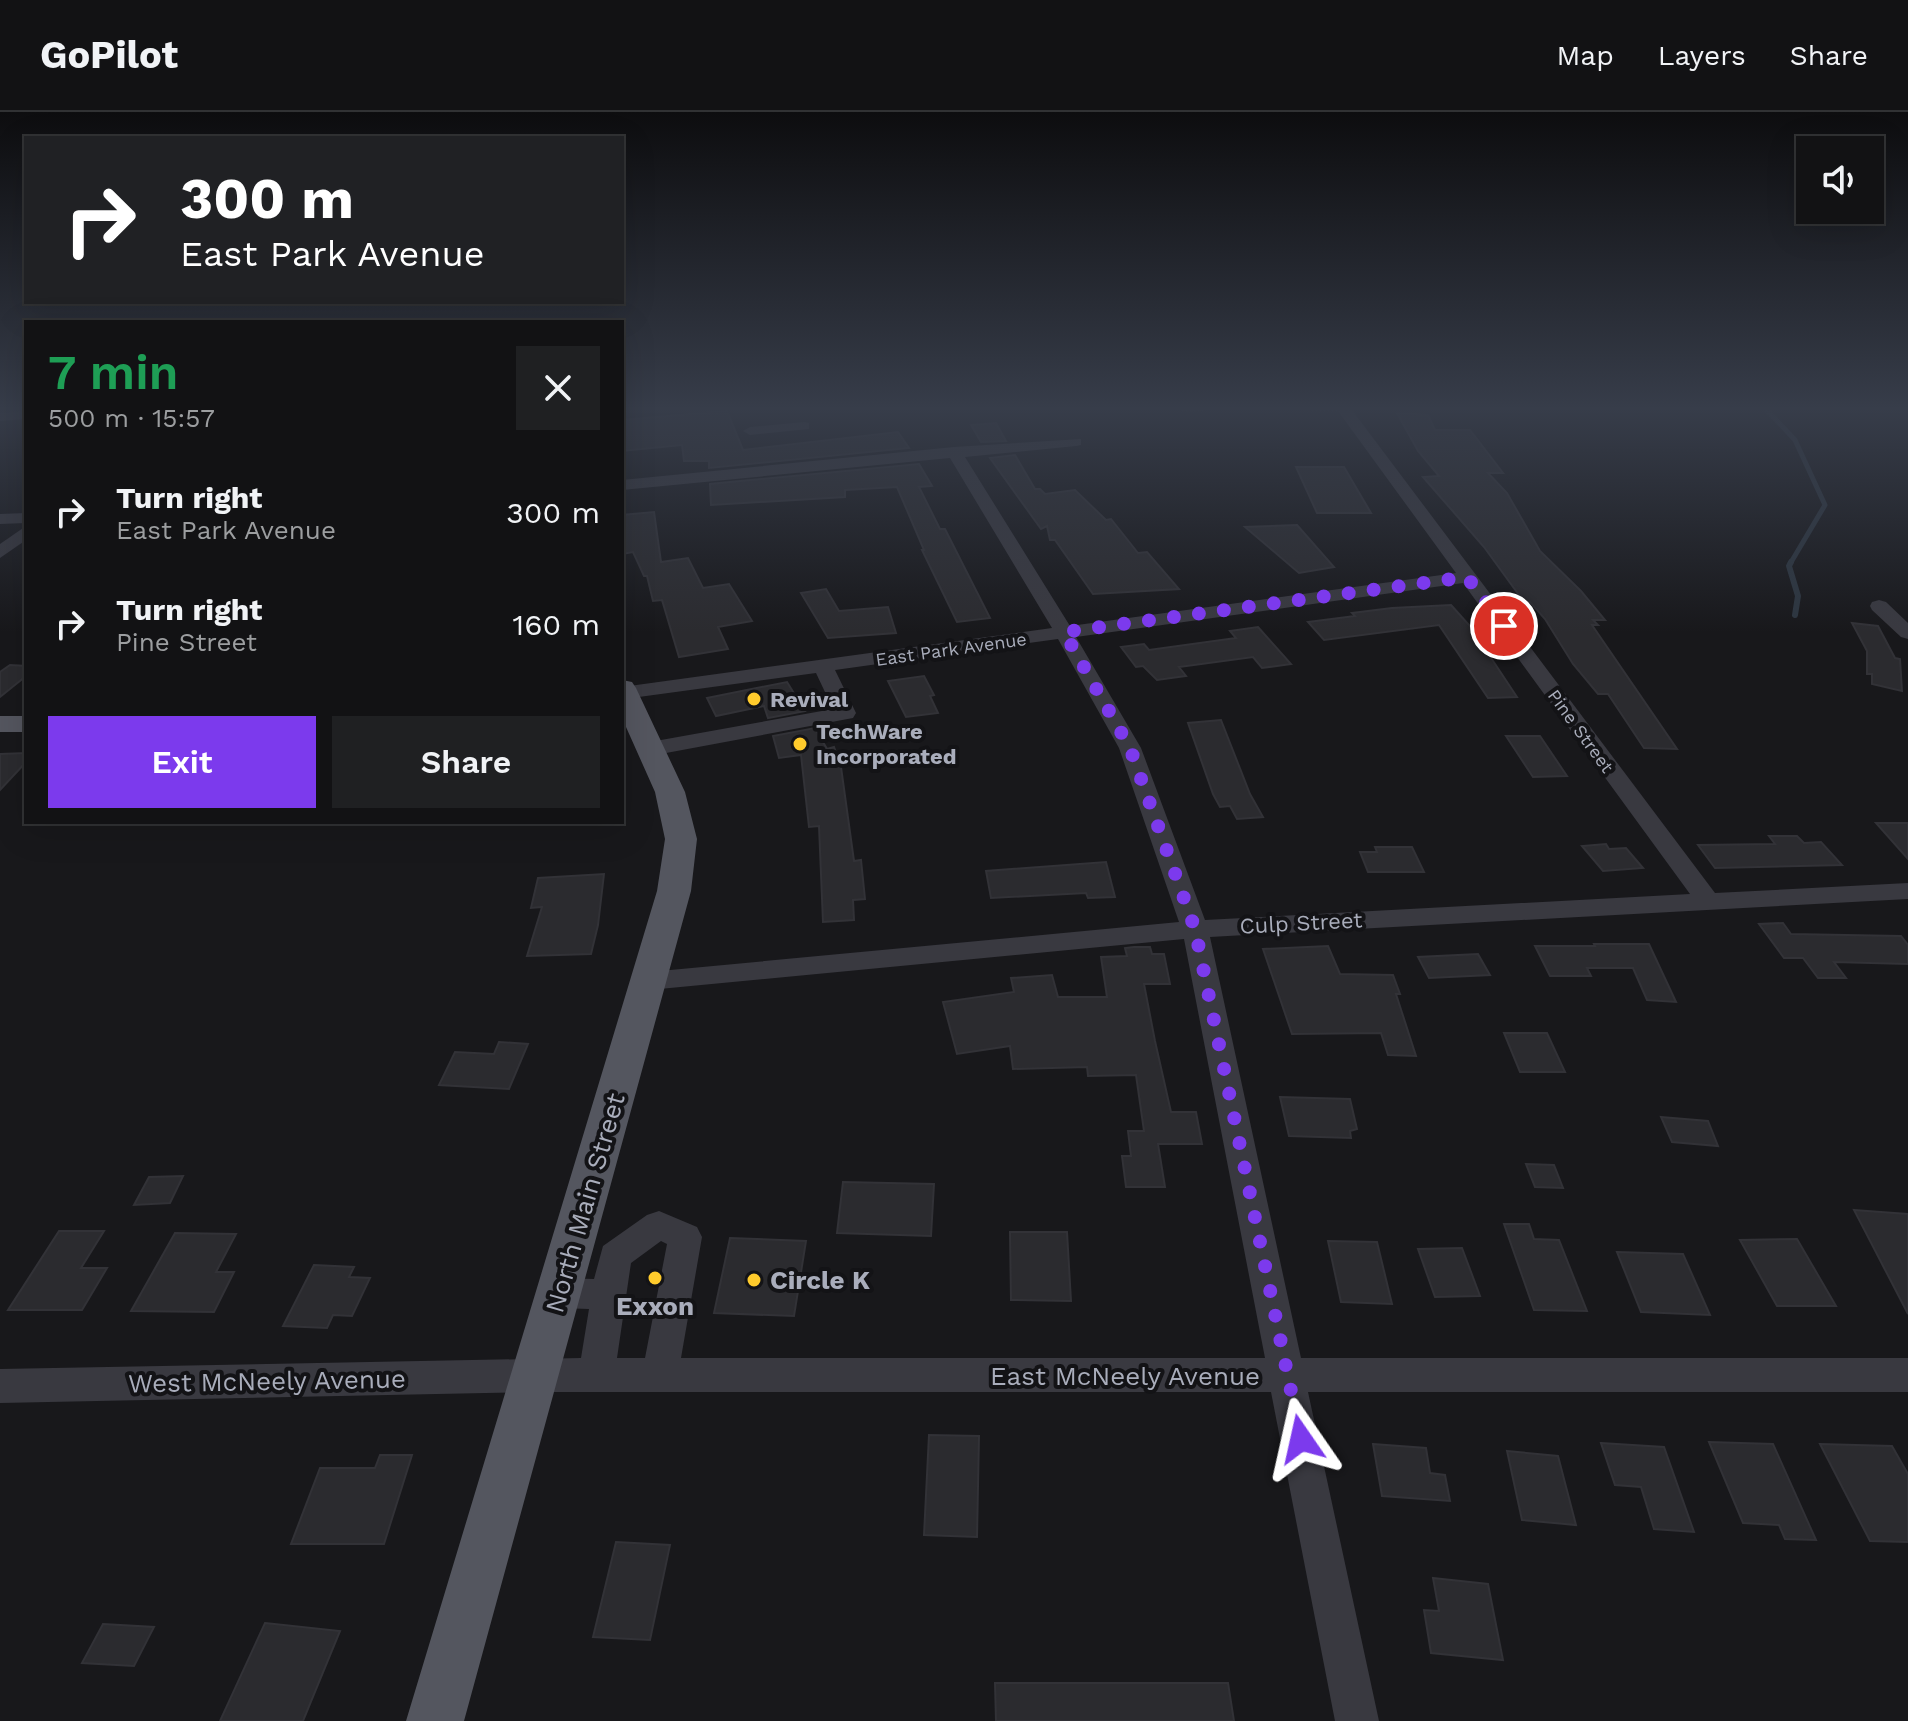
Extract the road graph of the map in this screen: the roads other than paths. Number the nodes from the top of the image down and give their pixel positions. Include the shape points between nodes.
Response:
1 (661, 481) edge
2 (972, 481) edge
3 (1396, 481) edge
4 (624, 485) edge
5 (24, 518) edge
6 (0, 519) edge
7 (24, 533) edge
8 (0, 553) edge
9 (1467, 577) junction
10 (1879, 606) dead end
11 (1064, 632) junction
12 (1908, 633) edge
13 (824, 668) junction
14 (624, 691) edge
15 (624, 693) edge
16 (0, 724) edge
17 (24, 724) edge
18 (650, 749) junction
19 (1908, 891) edge
20 (1708, 901) junction
21 (1195, 929) junction
22 (649, 981) junction
23 (559, 1293) junction
24 (609, 1294) junction
25 (535, 1375) junction
26 (1908, 1375) edge
27 (596, 1376) junction
28 (660, 1376) junction
29 (1288, 1376) junction
30 (0, 1386) edge
31 (435, 1721) edge
32 (1357, 1721) edge

1 - 4 street
2 - 11 street
3 - 9 street, Pine Street
5 - 6 street
7 - 8 street
9 - 11 street, East Park Avenue
9 - 20 street, Pine Street
10 - 12 street
11 - 13 street, East Park Avenue
11 - 21 street via 1130,748
13 - 14 street, East Park Avenue
13 - 18 street via 845,713
15 - 18 main road, North Main Street
16 - 17 main road
18 - 22 main road, North Main Street via 670,792 681,839 674,891
19 - 20 street, Culp Street
20 - 21 street, Culp Street
21 - 22 street, Culp Street
21 - 29 street
22 - 23 main road, North Main Street
23 - 24 street
23 - 25 main road, North Main Street
24 - 27 street
24 - 28 street via 615,1256 659,1225 685,1237
25 - 27 street, East McNeely Avenue
25 - 30 street, West McNeely Avenue
25 - 31 main road, North Main Street
26 - 29 street, East McNeely Avenue
27 - 28 street, East McNeely Avenue
28 - 29 street, East McNeely Avenue
29 - 32 street

